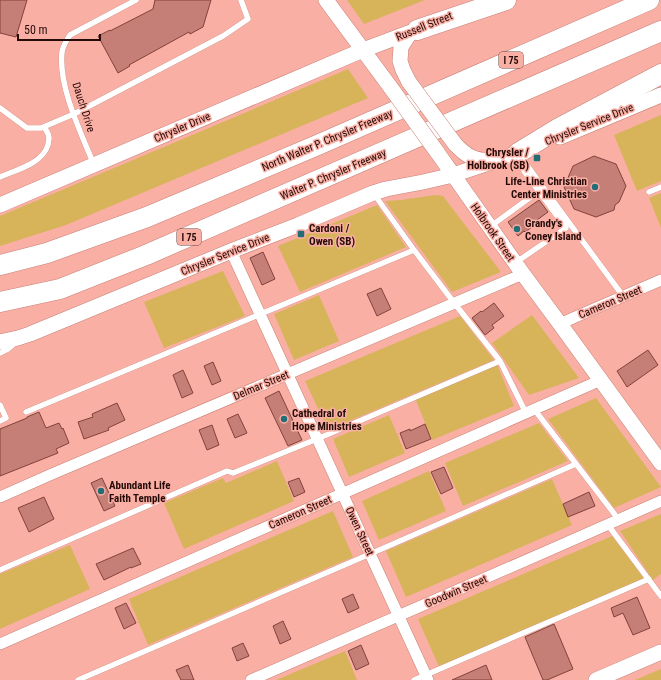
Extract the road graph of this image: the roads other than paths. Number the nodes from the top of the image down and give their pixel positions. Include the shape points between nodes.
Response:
1 (136, 0) edge
2 (241, 0) edge
3 (326, 0) edge
4 (484, 0) edge
5 (506, 0) edge
6 (649, 0) edge
7 (414, 31) junction
8 (661, 31) edge
9 (363, 50) junction
10 (661, 74) edge
11 (661, 95) edge
12 (0, 108) edge
13 (74, 114) junction
14 (44, 127) junction
15 (515, 154) junction
16 (496, 161) junction
17 (94, 165) junction
18 (453, 175) junction
19 (0, 177) edge
20 (661, 187) edge
21 (539, 191) junction
22 (649, 192) dead end
23 (373, 193) junction
24 (0, 204) edge
25 (490, 227) junction
26 (414, 250) junction
27 (231, 251) junction
28 (0, 265) edge
29 (519, 268) junction
30 (661, 280) edge
31 (623, 296) junction
32 (0, 302) edge
33 (455, 304) junction
34 (260, 315) junction
35 (560, 324) junction
36 (30, 334) junction
37 (0, 342) edge
38 (0, 353) edge
39 (500, 360) junction
40 (288, 374) junction
41 (601, 380) junction
42 (0, 405) edge
43 (530, 411) junction
44 (26, 412) dead end
45 (0, 421) edge
46 (317, 439) junction
47 (661, 463) edge
48 (576, 464) junction
49 (342, 493) junction
50 (0, 497) edge
51 (661, 501) edge
52 (619, 520) junction
53 (608, 525) junction
54 (370, 554) junction
55 (0, 570) edge
56 (649, 579) junction
57 (661, 596) edge
58 (399, 616) junction
59 (0, 644) edge
60 (661, 652) edge
61 (427, 678) edge
62 (78, 680) edge
63 (251, 680) edge
64 (414, 680) edge
65 (599, 680) edge

1 - 13 lane, Dauch Drive via 70,35 65,42 62,51 62,72
2 - 13 lane via 248,19 223,36
3 - 9 street, Holbrook Street
4 - 7 street, Russell Street
5 - 7 highway
6 - 28 highway, North Walter P. Chrysler Freeway / I 75 via 147,218 47,253
7 - 9 street, Russell Street
7 - 16 street, bridge via 401,47 402,70 409,82 463,153
8 - 32 highway, Walter P. Chrysler Freeway / I 75 via 146,256 60,289
9 - 17 street, Chrysler Drive
9 - 18 street, Holbrook Street, bridge
10 - 15 highway
11 - 15 street, Chrysler Service Drive
12 - 14 lane via 27,128
13 - 14 lane
13 - 17 lane, Dauch Drive
14 - 19 lane via 49,139 42,156
15 - 16 street, Chrysler Service Drive
15 - 21 lane
15 - 31 lane
16 - 18 street, Chrysler Service Drive
17 - 24 street, Chrysler Drive
18 - 23 street, Chrysler Service Drive
18 - 25 street, Holbrook Street
20 - 22 lane
21 - 25 lane
21 - 29 lane via 566,228
23 - 26 lane
23 - 27 street, Chrysler Service Drive via 298,226
25 - 29 street, Holbrook Street
26 - 33 lane
26 - 34 lane
27 - 34 street, Owen Street
27 - 36 street, Chrysler Service Drive
29 - 33 street, Delmar Street
29 - 35 street, Holbrook Street
30 - 31 street, Cameron Street
31 - 35 street, Cameron Street
33 - 39 lane
33 - 40 street, Delmar Street
34 - 40 street, Owen Street
34 - 44 lane
35 - 41 street, Holbrook Street
36 - 37 street, Chrysler Service Drive
36 - 38 lane
39 - 43 lane
39 - 46 lane
40 - 46 street, Owen Street
40 - 50 street, Delmar Street
41 - 43 street, Cameron Street
41 - 47 street, Holbrook Street
42 - 45 lane via 6,418
43 - 48 lane
43 - 49 street, Cameron Street
46 - 49 street, Owen Street
46 - 55 lane via 233,473 227,471
48 - 52 lane
48 - 54 lane
49 - 54 street, Owen Street
49 - 59 street, Cameron Street
51 - 52 street, Goodwin Street
52 - 53 street, Goodwin Street
53 - 56 lane
53 - 58 street, Goodwin Street
54 - 58 street, Owen Street
54 - 62 lane
56 - 57 lane
56 - 61 lane
58 - 61 street, Owen Street
58 - 63 street, Goodwin Street
60 - 65 street
61 - 64 lane

